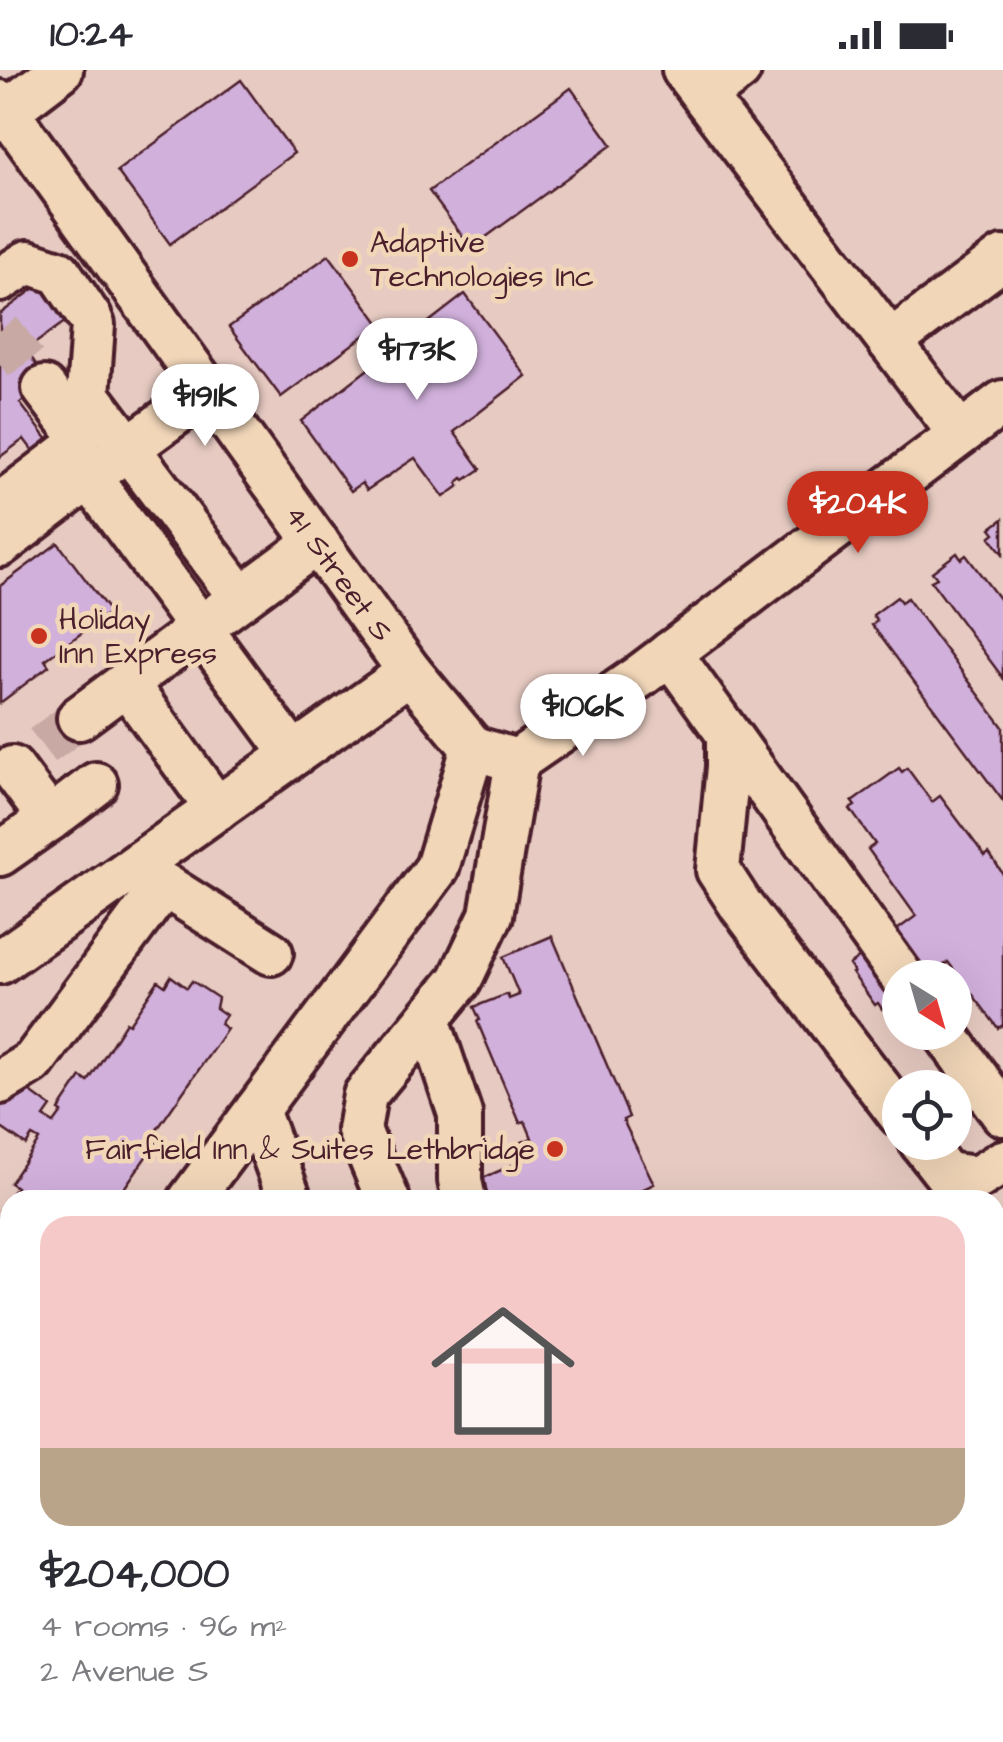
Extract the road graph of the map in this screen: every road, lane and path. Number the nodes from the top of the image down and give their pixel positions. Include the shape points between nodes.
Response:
1 (61, 70) edge
2 (739, 70) edge
3 (694, 83) edge
4 (2, 111) edge
5 (1003, 258) edge
6 (0, 280) edge
7 (890, 342) junction
8 (44, 388) tunnel mouth
9 (208, 390) junction
10 (1003, 402) edge
11 (84, 414) junction
12 (960, 434) junction
13 (128, 448) junction
14 (89, 477) junction
15 (0, 505) edge
16 (316, 542) junction
17 (0, 545) edge
18 (240, 598) junction
19 (201, 628) junction
20 (670, 653) junction
21 (410, 672) junction
22 (126, 683) junction
23 (79, 718) tunnel mouth
24 (728, 738) junction
25 (472, 748) junction
26 (293, 754) junction
27 (517, 761) junction
28 (18, 764) edge
29 (96, 784) dead end
30 (217, 808) junction
31 (50, 818) junction
32 (0, 854) edge
33 (154, 873) junction
34 (272, 953) dead end
35 (890, 960) edge
36 (0, 962) edge
37 (428, 1019) junction
38 (957, 1050) edge
39 (0, 1082) edge
40 (882, 1090) edge
41 (257, 1110) junction
42 (1003, 1114) edge
43 (936, 1160) edge
44 (1003, 1162) edge
45 (197, 1190) edge
46 (286, 1190) edge
47 (384, 1190) edge
48 (462, 1190) edge

1 - 4 street
2 - 3 street
3 - 7 street
4 - 9 street, 41 Street S
5 - 7 street
6 - 11 street via 28,262 59,272 93,325
7 - 12 street
8 - 11 street
9 - 13 street
9 - 16 street, 41 Street S
10 - 12 street
11 - 13 street
11 - 15 street via 76,446
12 - 20 street
13 - 14 street
13 - 18 street
14 - 17 street
14 - 19 street
16 - 18 street
16 - 21 street, 41 Street S
18 - 19 street
19 - 22 street
19 - 26 street
20 - 24 street
20 - 27 street
21 - 25 street, 41 Street S
21 - 26 street
22 - 23 street
22 - 30 street
24 - 35 street
24 - 40 street via 718,870
25 - 27 street
25 - 41 street via 437,868
26 - 30 street
27 - 37 street via 491,915 460,980
28 - 31 street
29 - 31 street
30 - 33 street
31 - 32 street
33 - 34 street
33 - 36 street
33 - 39 street via 33,1062
37 - 47 street via 365,1095 360,1130
37 - 48 street via 460,1114
38 - 42 street
41 - 45 street
41 - 46 street
43 - 44 street via 946,1174 977,1178

